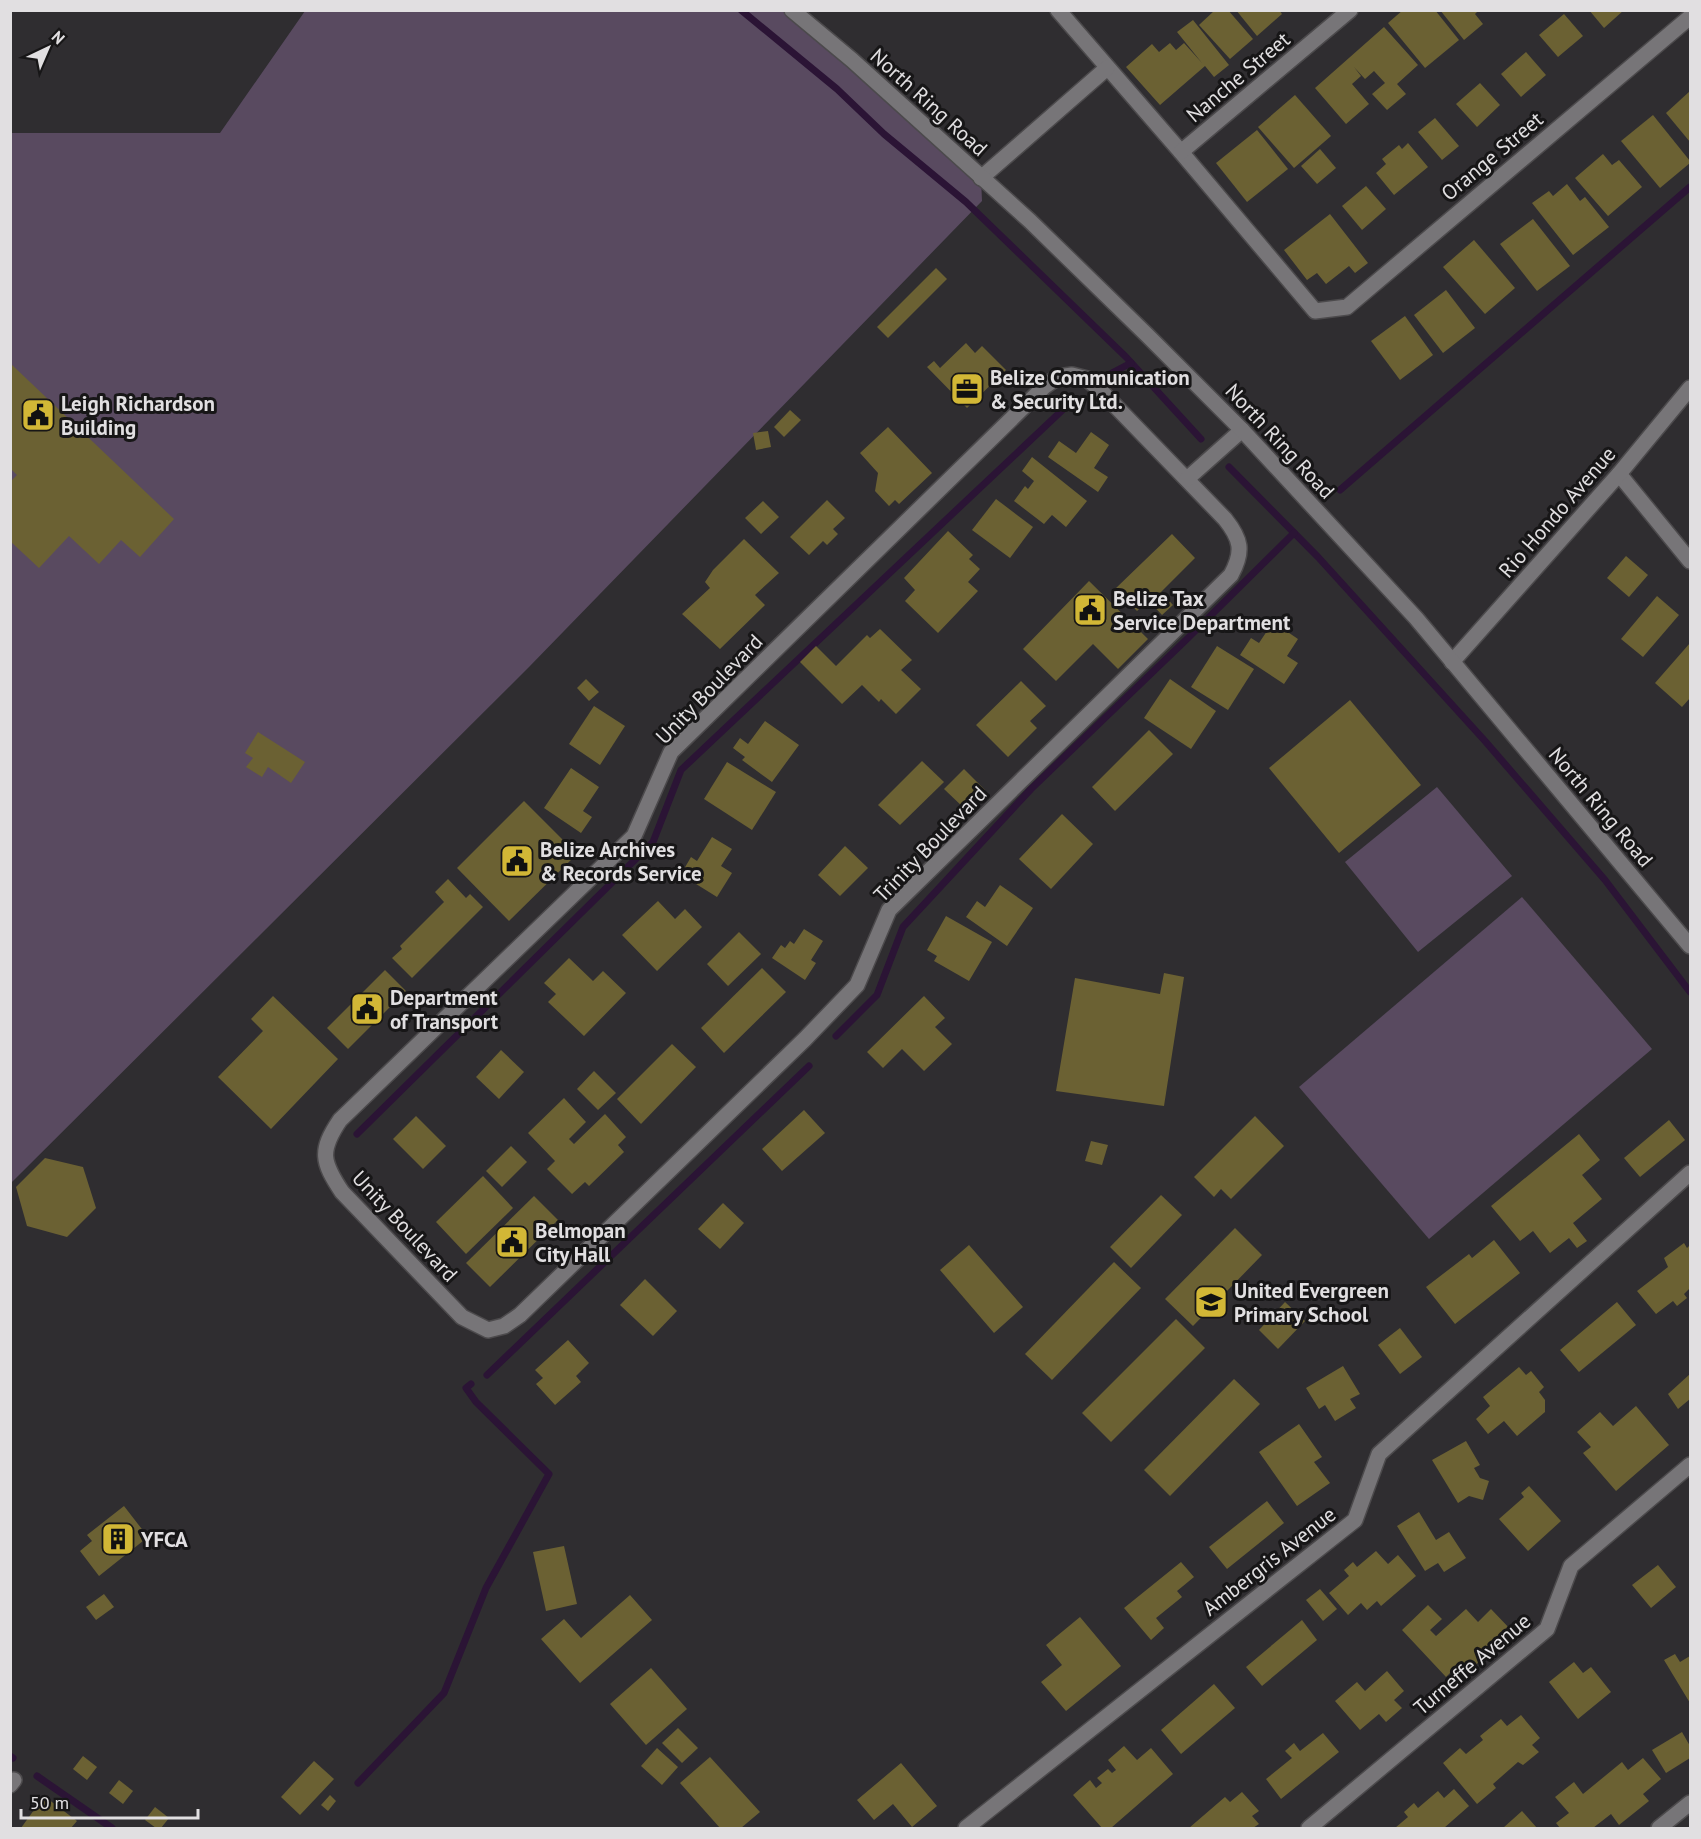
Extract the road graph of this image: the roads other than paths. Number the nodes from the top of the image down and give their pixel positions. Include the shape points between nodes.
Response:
1 (792, 10) edge
2 (1058, 10) edge
3 (1350, 10) edge
4 (1690, 17) edge
5 (1107, 68) junction
6 (1181, 152) junction
7 (981, 178) junction
8 (1690, 388) edge
9 (1242, 430) junction
10 (1619, 474) junction
11 (1186, 479) junction
12 (1690, 561) edge
13 (1452, 662) junction
14 (1690, 946) edge
15 (1690, 1173) edge
16 (488, 1330) joint
17 (1690, 1465) edge
18 (1690, 1803) edge
19 (966, 1828) edge
20 (1309, 1828) edge
21 (1659, 1828) edge

1 - 7 street, North Ring Road
2 - 5 street
3 - 6 street, Nanche Street
4 - 6 street, Orange Street via 1347,307 1315,311
5 - 6 street
5 - 7 street
7 - 9 street, North Ring Road via 1047,237
8 - 10 street, Rio Hondo Avenue
9 - 11 street
9 - 13 street, North Ring Road
10 - 12 street
10 - 13 street, Rio Hondo Avenue
11 - 16 street, Trinity Boulevard via 1234,531 1240,546 1238,563 1231,575 890,910 857,985 805,1039 520,1315 504,1326
11 - 16 street, Unity Boulevard via 1087,380 1072,375 1058,377 1045,386 671,752 634,836 340,1120 324,1154 329,1173 342,1192 462,1317
13 - 14 street, North Ring Road
15 - 19 street, Ambergris Avenue via 1379,1454 1355,1520
17 - 20 street, Turneffe Avenue via 1571,1566 1547,1629
18 - 21 street

